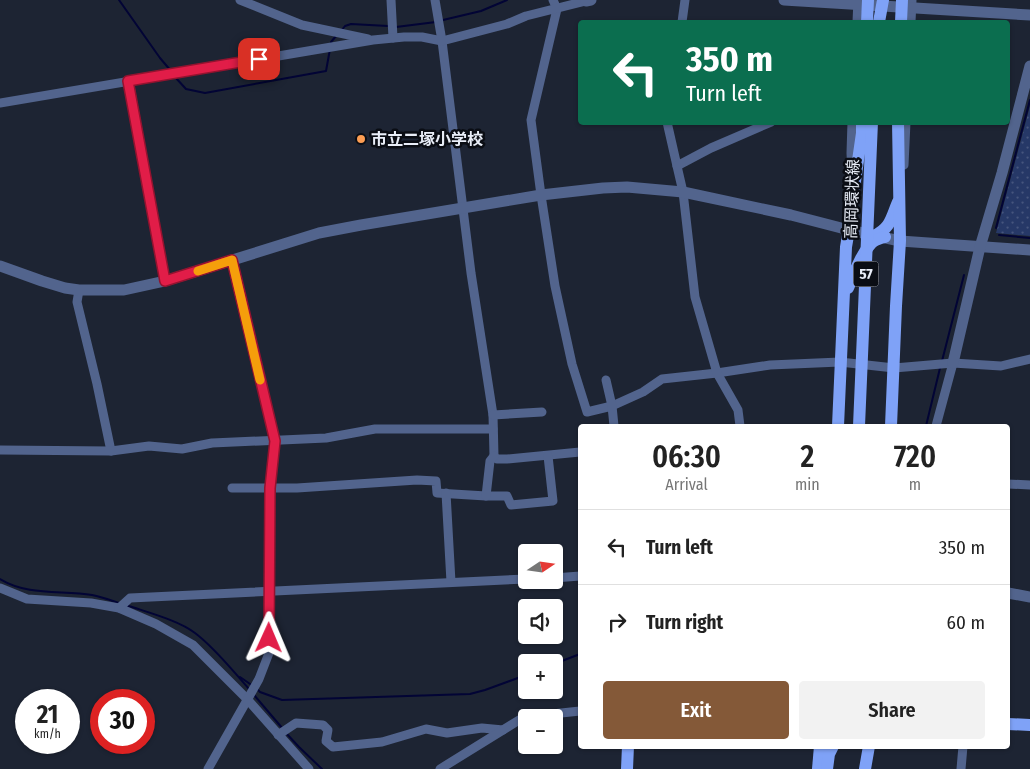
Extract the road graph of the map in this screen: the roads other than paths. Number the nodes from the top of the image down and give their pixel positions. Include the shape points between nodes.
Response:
1 (240, 0) edge
2 (391, 0) edge
3 (435, 0) edge
4 (588, 0) edge
5 (685, 0) edge
6 (784, 0) edge
7 (878, 0) edge
8 (883, 0) edge
9 (861, 2) edge
10 (909, 3) edge
11 (555, 4) edge
12 (1030, 15) edge
13 (682, 20) edge
14 (857, 20) edge
15 (866, 20) edge
16 (878, 20) edge
17 (878, 20) edge
18 (902, 20) edge
19 (911, 20) edge
20 (393, 38) junction
21 (373, 40) junction
22 (442, 41) junction
23 (1030, 66) edge
24 (128, 81) junction
25 (0, 102) edge
26 (669, 125) edge
27 (764, 125) edge
28 (852, 125) edge
29 (862, 125) edge
30 (872, 125) edge
31 (898, 125) edge
32 (906, 125) edge
33 (677, 166) junction
34 (683, 192) junction
35 (541, 195) junction
36 (853, 195) junction
37 (899, 195) junction
38 (463, 208) junction
39 (850, 230) junction
40 (880, 236) junction
41 (900, 241) junction
42 (980, 247) junction
43 (1030, 250) edge
44 (232, 260) junction
45 (0, 266) edge
46 (165, 281) junction
47 (79, 290) junction
48 (844, 300) junction
49 (1030, 359) edge
50 (840, 362) junction
51 (953, 363) junction
52 (894, 368) junction
53 (717, 373) junction
54 (606, 380) dead end
55 (612, 406) junction
56 (542, 412) dead end
57 (492, 415) junction
58 (614, 424) edge
59 (740, 424) edge
60 (838, 424) edge
61 (859, 424) edge
62 (891, 424) edge
63 (937, 424) edge
64 (493, 429) junction
65 (275, 441) junction
66 (0, 450) edge
67 (111, 451) junction
68 (578, 452) edge
69 (494, 456) junction
70 (548, 456) junction
71 (1010, 484) edge
72 (1030, 486) edge
73 (232, 488) dead end
74 (270, 488) junction
75 (446, 493) junction
76 (486, 496) junction
77 (578, 576) edge
78 (563, 577) edge
79 (518, 579) edge
80 (451, 582) junction
81 (0, 588) edge
82 (270, 591) junction
83 (1010, 593) edge
84 (1030, 597) edge
85 (119, 608) junction
86 (247, 699) junction
87 (578, 711) edge
88 (1010, 724) edge
89 (1030, 725) edge
90 (503, 730) junction
91 (278, 735) junction
92 (628, 749) edge
93 (820, 749) edge
94 (832, 749) edge
95 (837, 749) edge
96 (868, 749) edge
97 (963, 749) edge
98 (208, 769) edge
99 (309, 769) edge
100 (440, 769) edge
101 (627, 769) edge
102 (818, 769) edge
103 (826, 769) edge
104 (834, 769) edge
105 (865, 769) edge
106 (961, 769) edge

1 - 21 street via 302,25
2 - 20 street
3 - 22 street
4 - 11 street
5 - 13 street
6 - 9 street
7 - 16 main road, bridge
8 - 17 main road, bridge
9 - 10 street
9 - 14 street
9 - 15 main road, bridge
10 - 12 street
10 - 18 main road, bridge
10 - 19 street
11 - 22 street via 506,24
11 - 35 street via 531,120
20 - 21 street
20 - 22 street via 422,37
21 - 24 street
22 - 38 street
23 - 42 street
24 - 25 street
24 - 46 street
26 - 33 street
27 - 33 street
28 - 36 street
29 - 36 main road, 57
30 - 61 main road, 高岡環状線 / 57, bridge
31 - 37 main road, 57
32 - 37 street via 904,173
33 - 34 street
34 - 35 street via 627,187
34 - 39 street
34 - 53 street via 695,297
35 - 38 street
35 - 55 street via 555,286 572,364 587,412
36 - 39 main road, 57
37 - 40 main road via 890,223
37 - 41 main road, 57
38 - 44 street via 319,233
38 - 57 street
39 - 40 street
39 - 48 main road, 57
40 - 41 street
40 - 48 main road via 865,252
41 - 42 street
41 - 52 main road, 57
42 - 43 street
42 - 51 street
44 - 46 street
44 - 65 street
45 - 47 street
46 - 47 street via 124,290
47 - 67 street via 77,302
48 - 50 main road, 57
49 - 51 street via 1001,366
50 - 52 street
50 - 53 street via 770,365
50 - 60 main road, 57
51 - 52 street
51 - 63 street
52 - 62 main road, 57
53 - 55 street via 662,379
53 - 59 street via 738,410
54 - 55 street
55 - 58 street
56 - 57 street
57 - 64 street
64 - 65 street via 374,429 326,438
64 - 69 street
65 - 67 street via 212,443 182,449 149,446
65 - 74 street
66 - 67 street
68 - 70 street
69 - 70 street via 497,459
69 - 76 street via 490,461
70 - 76 street via 553,501 511,505 507,496
71 - 72 street
73 - 74 street
74 - 75 street via 417,480 436,481 437,493
74 - 82 street
75 - 76 street
75 - 80 street
77 - 78 street
79 - 80 street
80 - 82 street
81 - 85 street via 27,600 91,602
82 - 85 street via 130,598
82 - 86 street via 269,653
83 - 84 street
85 - 86 street via 193,644
86 - 91 street
86 - 98 street
87 - 90 street via 524,717
88 - 89 main road
90 - 91 street via 482,728 447,733 426,730 382,742 333,747 326,741 328,730 324,725 296,723
90 - 100 street
91 - 99 street
92 - 101 main road
93 - 102 main road
94 - 103 main road
95 - 104 main road
96 - 105 main road
97 - 106 street

